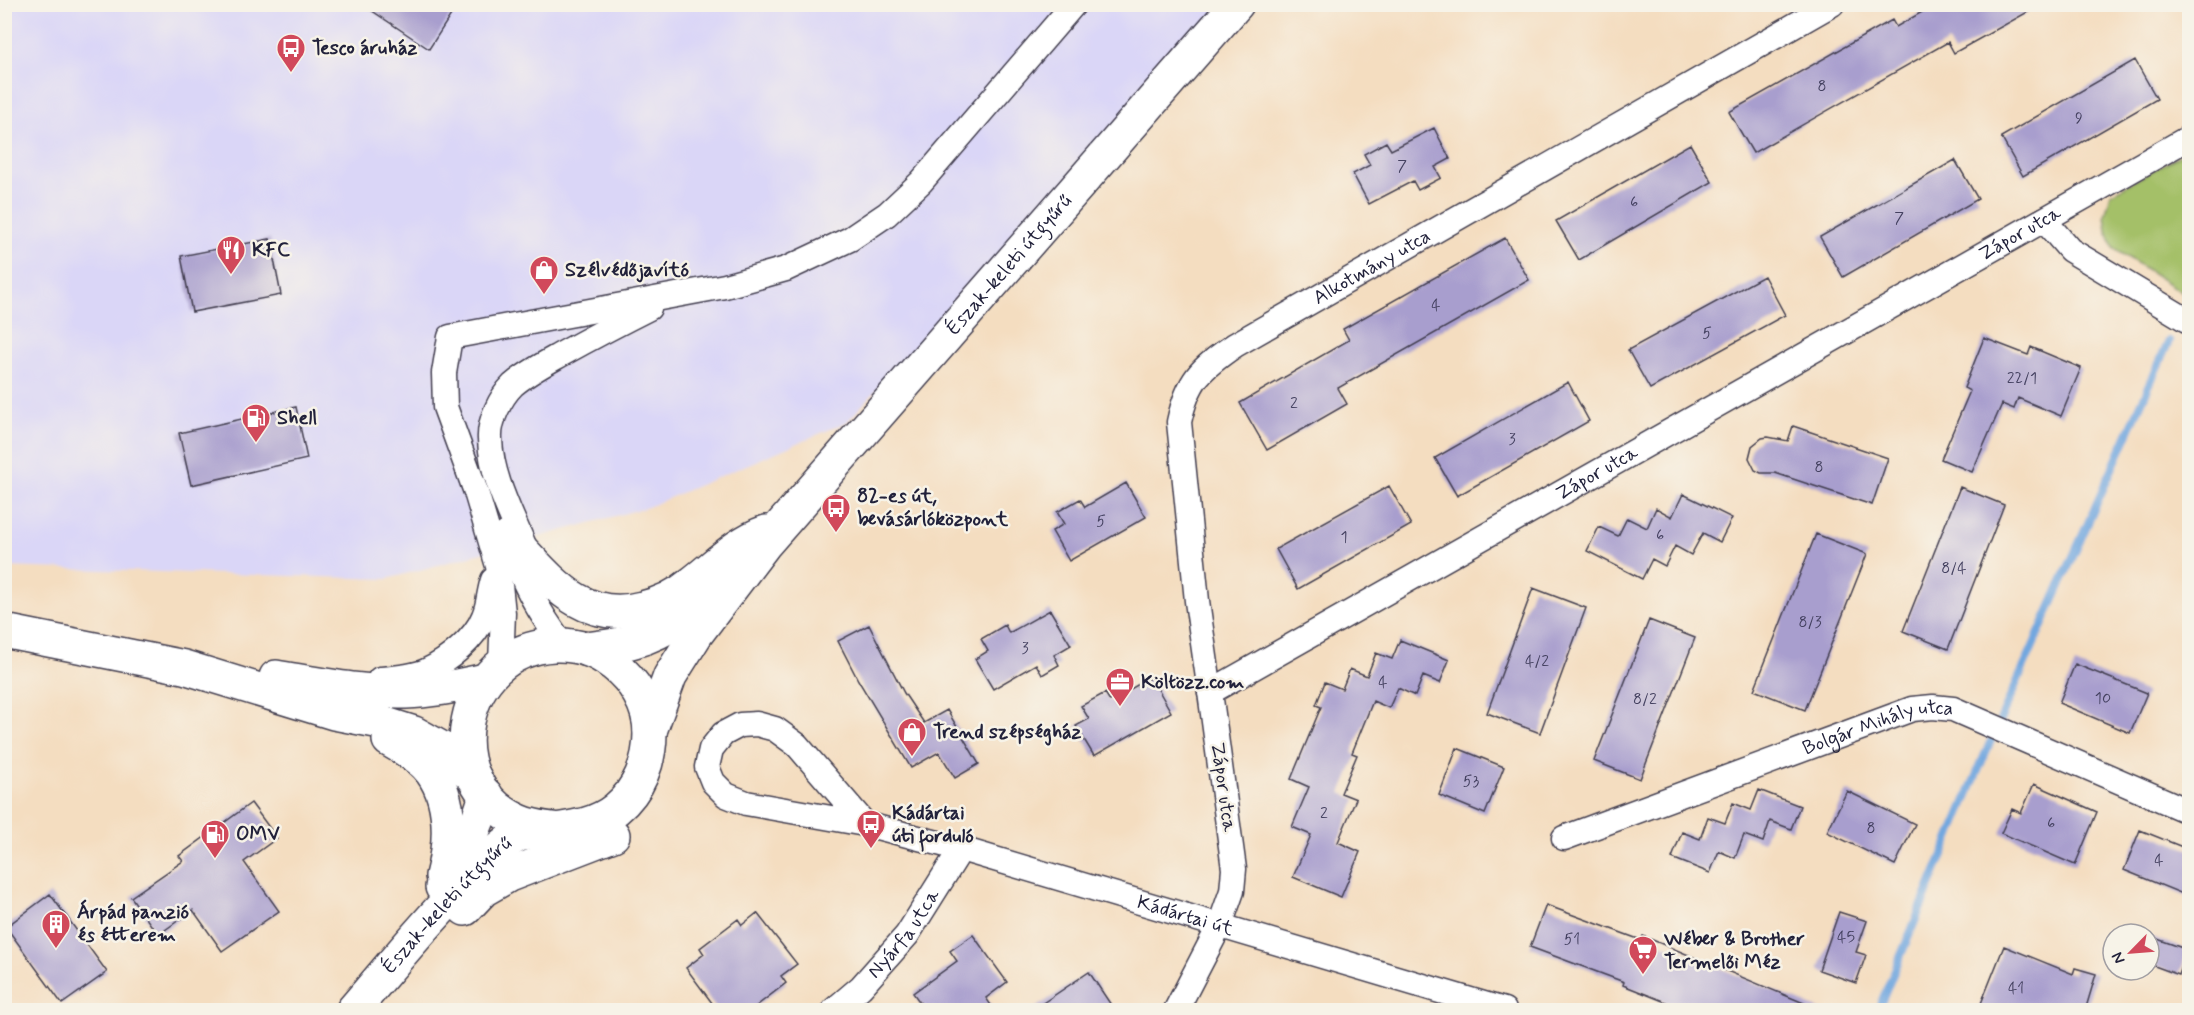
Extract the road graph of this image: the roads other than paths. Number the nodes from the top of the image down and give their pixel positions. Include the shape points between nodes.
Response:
1 (1074, 4) edge
2 (1238, 4) edge
3 (1832, 4) edge
4 (2190, 137) edge
5 (2044, 220) junction
6 (674, 295) junction
7 (2190, 322) edge
8 (781, 526) junction
9 (512, 554) junction
10 (4, 631) edge
11 (574, 647) junction
12 (184, 667) junction
13 (493, 672) junction
14 (357, 690) junction
15 (1210, 692) junction
16 (334, 713) junction
17 (650, 731) junction
18 (481, 786) junction
19 (2190, 812) edge
20 (865, 824) junction
21 (559, 830) junction
22 (1564, 838) dead end
23 (961, 849) junction
24 (435, 896) junction
25 (1220, 925) junction
26 (340, 1011) edge
27 (353, 1011) edge
28 (368, 1011) edge
29 (834, 1011) edge
30 (1176, 1011) edge
31 (1504, 1011) edge

1 - 6 street via 921,182 887,214 850,239 786,269
2 - 8 main road, Észak-keleti útgyűrű
3 - 15 street, Alkotmány utca via 1235,345 1195,378 1184,398 1179,422
4 - 5 street, Zápor utca
5 - 7 street via 2070,250
5 - 15 street, Zápor utca
6 - 9 street via 526,375 501,402 490,437
6 - 9 street via 450,337 444,373 445,407 476,492
8 - 9 main road via 749,538 686,589 658,604 629,612 597,610 572,598
8 - 11 main road via 681,618 660,631 627,644
8 - 17 main road via 697,633 669,676
8 - 28 main road via 770,567 704,653 681,698 669,764 649,806 633,823 612,836 509,875 483,890
9 - 11 street via 540,615
9 - 13 street
9 - 14 street via 489,591 484,616 453,653 426,671 373,679
10 - 12 main road
11 - 13 main road via 541,646 520,652
11 - 17 main road via 605,658 623,671 637,688
12 - 14 main road via 212,667
12 - 16 main road
13 - 14 main road via 445,688 406,692
13 - 18 main road via 471,707 466,738 468,758
15 - 25 street, Zápor utca via 1234,869 1232,891
16 - 18 main road via 414,733 441,748
16 - 24 main road via 405,749 432,773 447,810 449,834 447,857
17 - 21 main road via 643,774 632,793 599,820
18 - 21 main road via 501,810 519,821
18 - 24 main road, Észak-keleti útgyűrű via 478,824 458,866
19 - 22 street, Bolgár Mihály utca via 1953,709 1933,707 1912,709
20 - 20 street, Kádártai út via 797,745 775,729 740,725 723,734 711,749 707,767 712,782 726,795 746,803
20 - 23 street, Kádártai út
21 - 27 main road, Észak-keleti útgyűrű via 519,835 489,858
23 - 25 street, Kádártai út
23 - 29 street, Nyárfa utca via 907,935 869,979
24 - 26 main road, Észak-keleti útgyűrű
25 - 30 street, Zápor utca
25 - 31 street, Kádártai út

